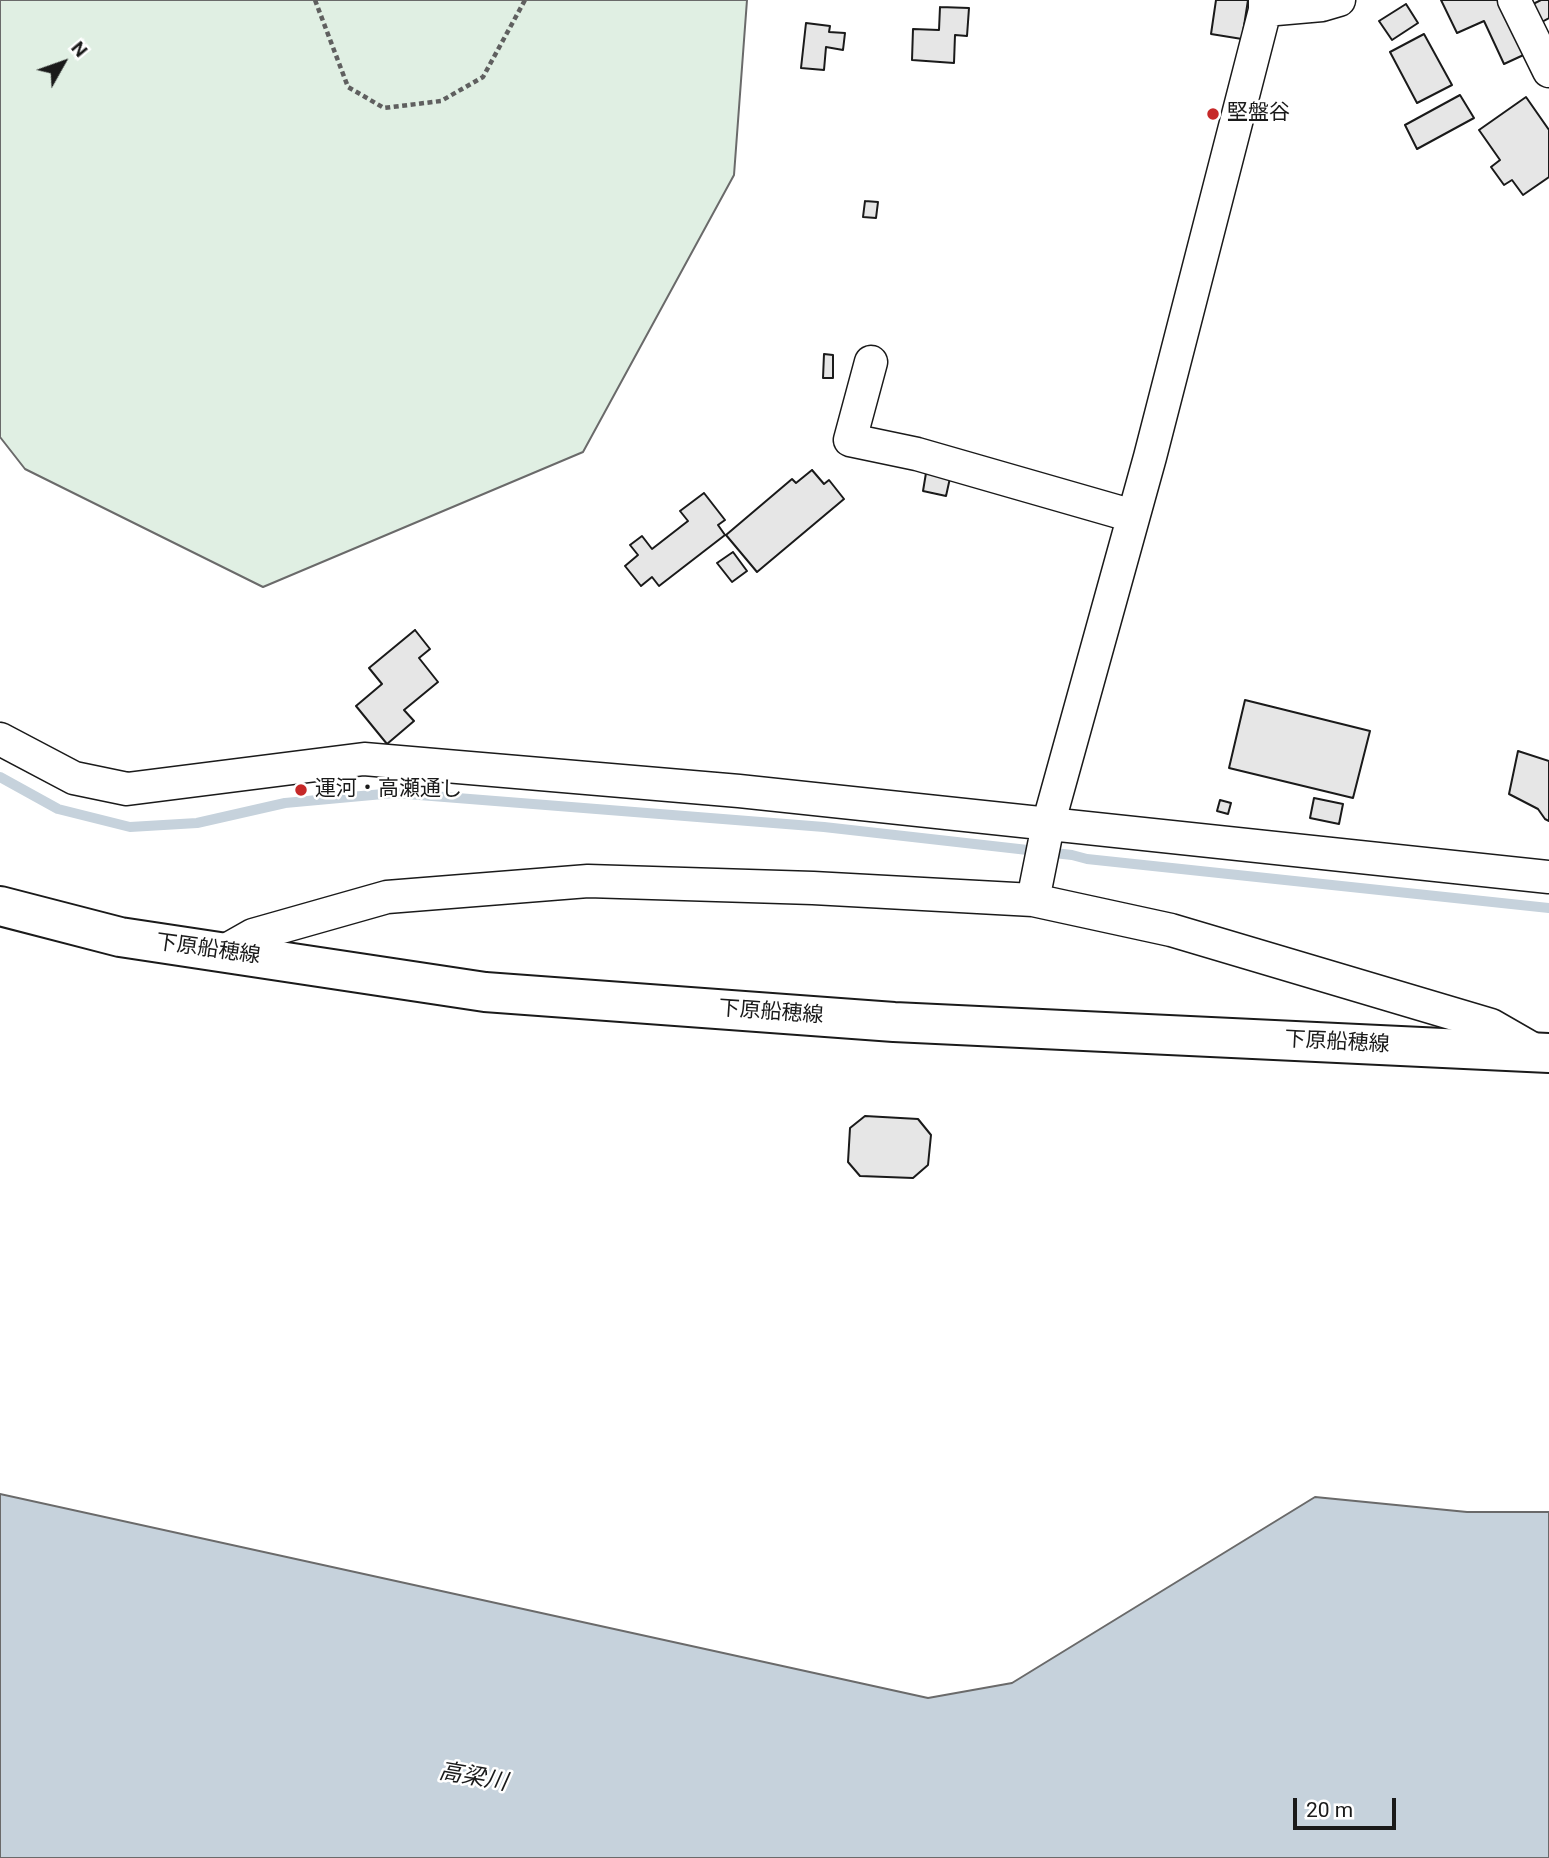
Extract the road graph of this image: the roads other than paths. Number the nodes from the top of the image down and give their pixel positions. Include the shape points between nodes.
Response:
1 (1339, 0) edge
2 (1514, 0) edge
3 (1265, 5) edge
4 (1549, 71) edge
5 (871, 362) dead end
6 (1133, 516) junction
7 (0, 739) edge
8 (1047, 831) junction
9 (1549, 877) edge
10 (1035, 887) junction
11 (0, 906) edge
12 (223, 952) junction
13 (1544, 1052) edge

1 - 3 street via 1322,5
2 - 4 street
3 - 6 street
5 - 6 street via 850,440 917,454
6 - 8 street
7 - 8 street via 74,778 127,789 364,759 739,791
8 - 9 street
8 - 10 street
10 - 12 street via 813,888 588,881 387,897 253,935
10 - 13 street via 1492,1025
11 - 12 main road, 下原船穂線 via 120,937
12 - 13 main road, 下原船穂線 via 485,992 894,1022

